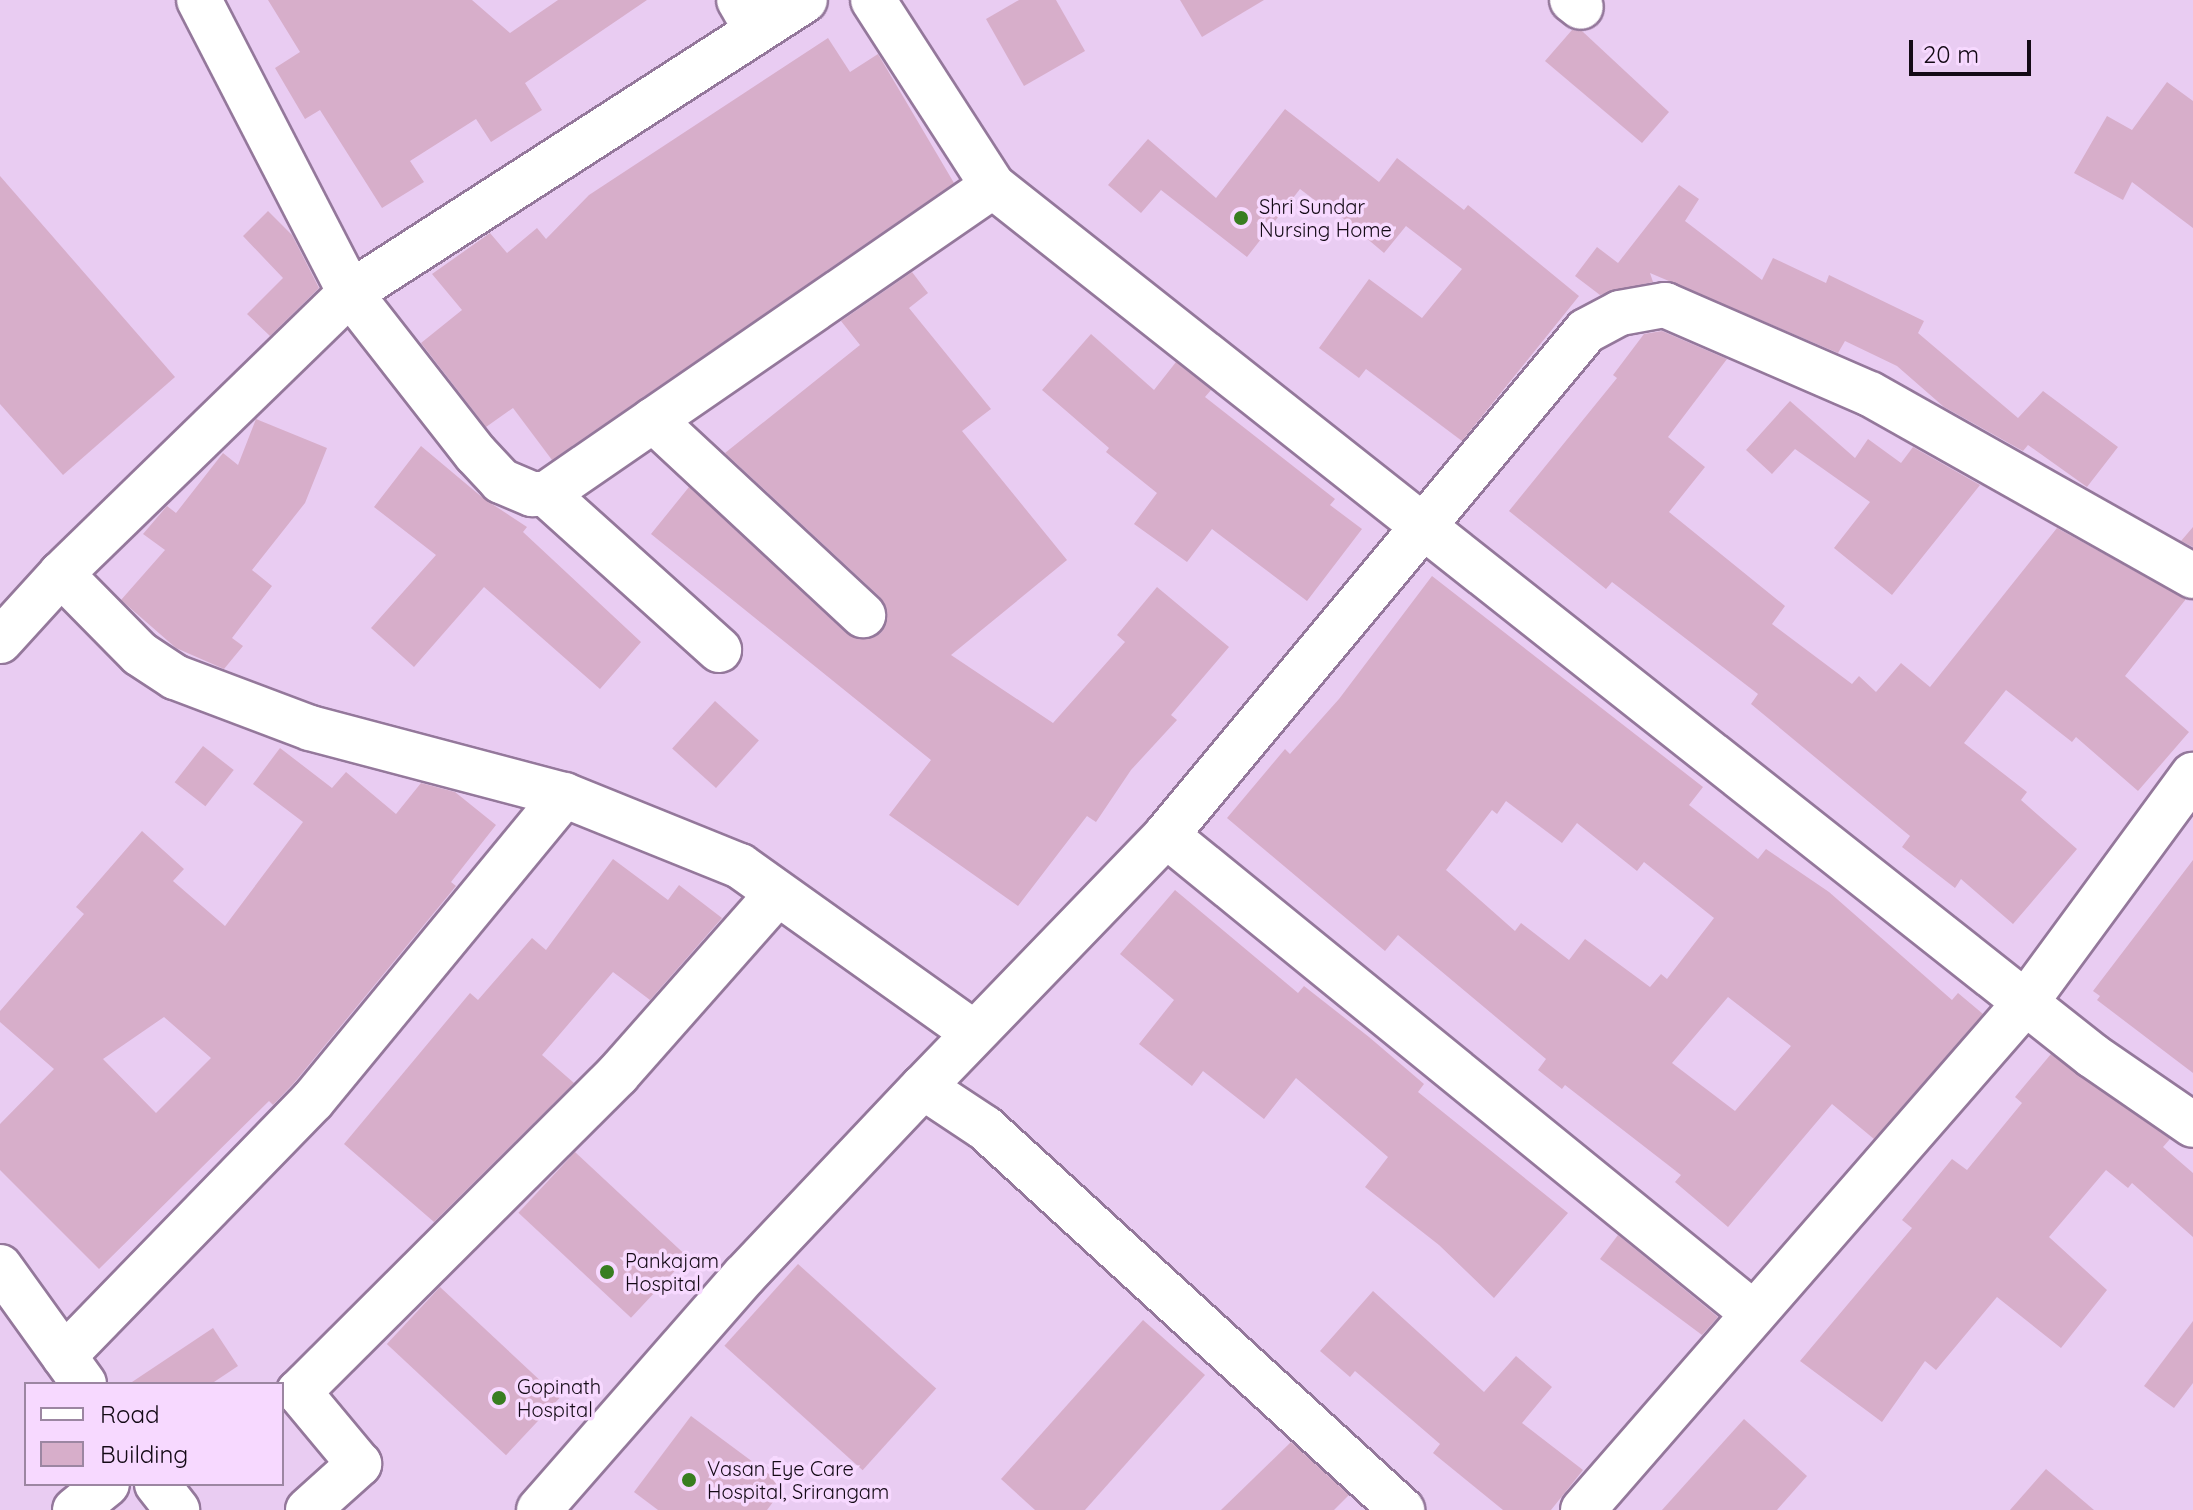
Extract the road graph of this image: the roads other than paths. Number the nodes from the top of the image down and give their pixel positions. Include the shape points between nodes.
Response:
1 (199, 0) edge
2 (805, 0) edge
3 (873, 0) edge
4 (748, 14) edge
5 (993, 186) junction
6 (350, 293) junction
7 (653, 420) junction
8 (546, 494) junction
9 (1422, 527) junction
10 (2193, 576) edge
11 (50, 585) junction
12 (863, 615) dead end
13 (0, 641) edge
14 (719, 650) dead end
15 (2193, 775) edge
16 (564, 795) junction
17 (1166, 835) junction
18 (777, 894) junction
19 (2026, 1002) junction
20 (974, 1033) junction
21 (923, 1087) junction
22 (2193, 1125) edge
23 (0, 1267) edge
24 (1752, 1312) junction
25 (74, 1370) edge
26 (105, 1486) edge
27 (159, 1486) edge
28 (75, 1510) edge
29 (177, 1510) edge
30 (308, 1510) edge
31 (539, 1510) edge
32 (1402, 1510) edge
33 (1583, 1510) edge

1 - 6 street
2 - 4 street
3 - 5 street
4 - 6 street
5 - 7 street
5 - 9 street
6 - 8 street via 501,481
6 - 11 street
7 - 8 street
7 - 12 street
8 - 14 street
9 - 10 street via 1586,331 1638,306 1665,305 1870,394
9 - 17 street
9 - 19 street
11 - 13 street
11 - 16 street via 175,677 310,728
15 - 19 street
16 - 18 street via 740,866
16 - 25 street via 313,1100
17 - 20 street
17 - 24 street
18 - 20 street
18 - 30 street via 618,1074 299,1392 359,1464
19 - 22 street
19 - 24 street
20 - 21 street
21 - 31 street via 744,1276
21 - 32 street via 985,1128
23 - 25 street
24 - 33 street
26 - 28 street
27 - 29 street

